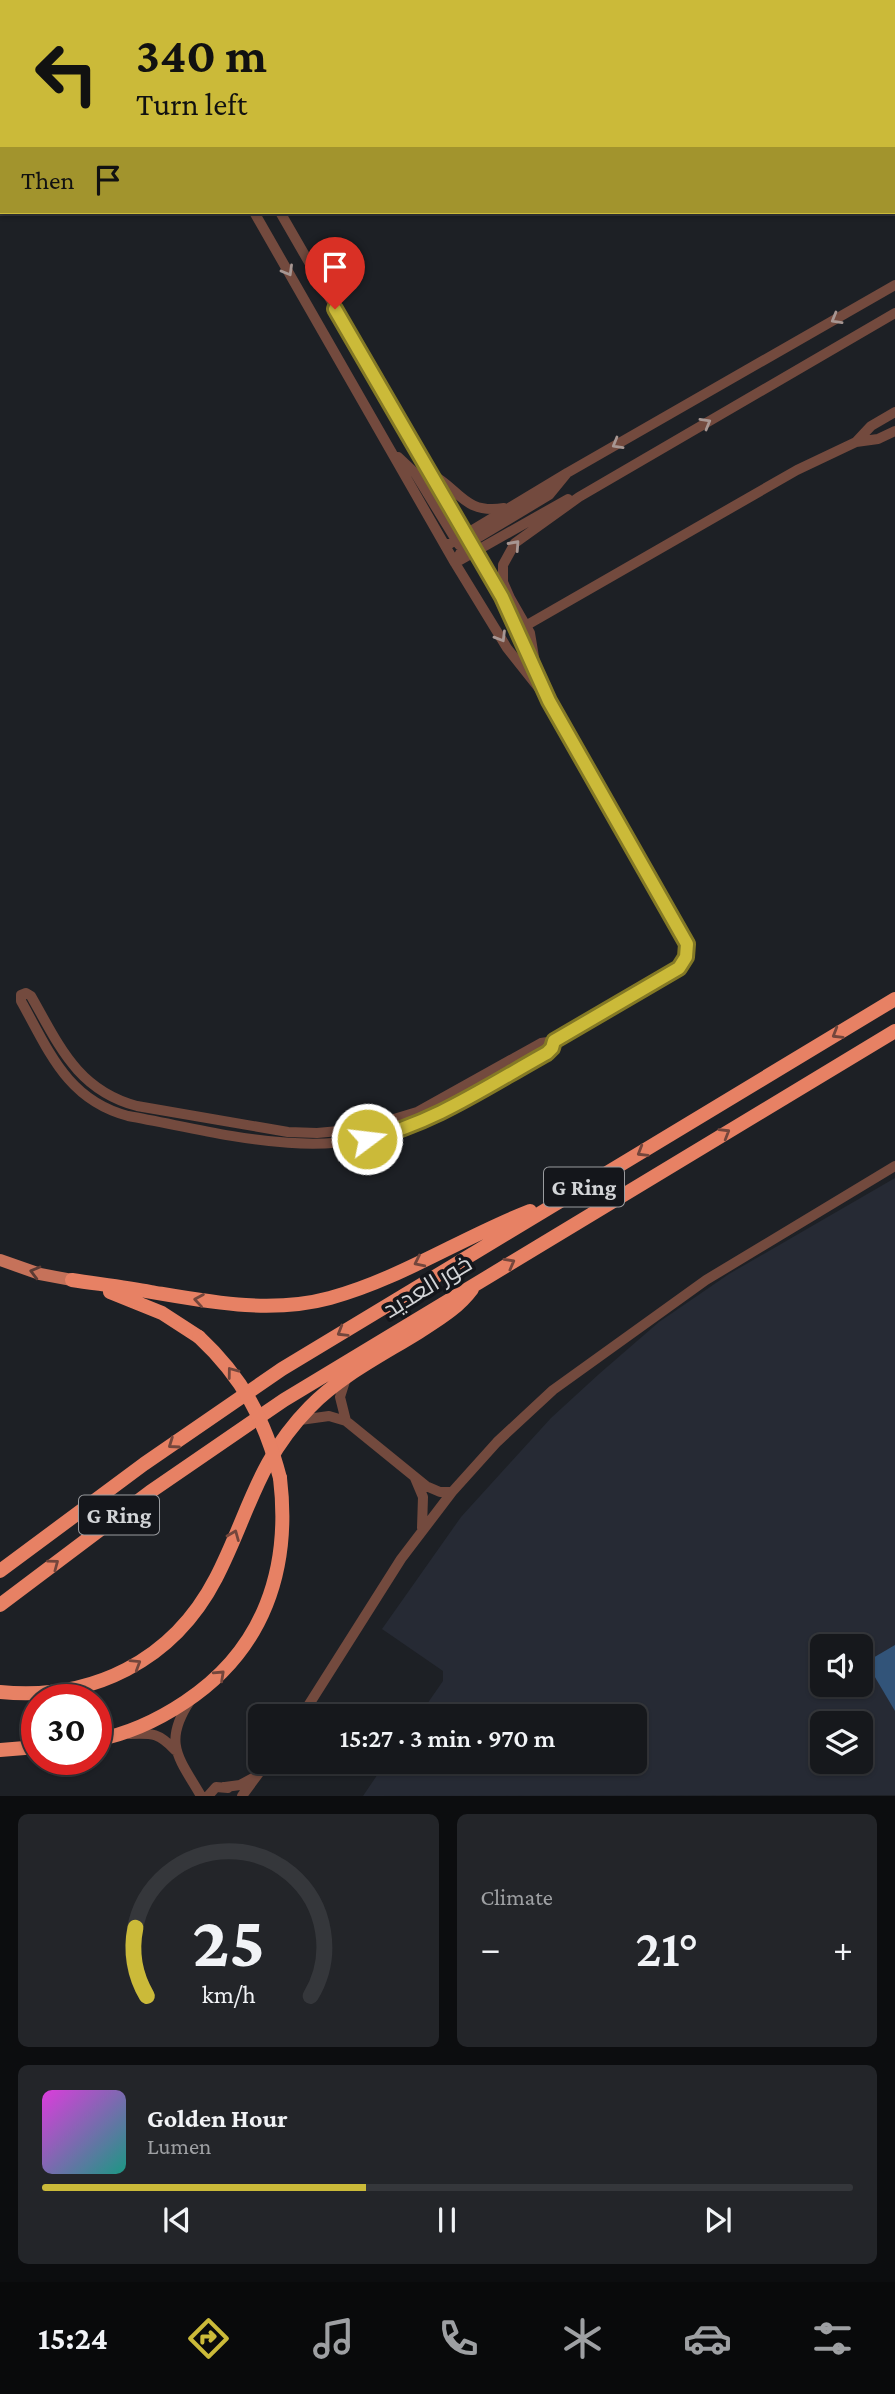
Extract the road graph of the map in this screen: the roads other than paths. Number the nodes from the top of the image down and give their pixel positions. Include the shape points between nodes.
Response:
1 (255, 214) edge
2 (281, 214) edge
3 (895, 285) edge
4 (895, 313) edge
5 (895, 412) edge
6 (895, 431) edge
7 (856, 442) junction
8 (429, 473) junction
9 (567, 473) junction
10 (579, 497) junction
11 (511, 506) junction
12 (462, 544) junction
13 (456, 563) junction
14 (527, 625) junction
15 (537, 675) junction
16 (549, 701) junction
17 (895, 999) edge
18 (895, 1031) edge
19 (554, 1041) junction
20 (895, 1166) edge
21 (571, 1195) junction
22 (0, 1260) edge
23 (72, 1280) junction
24 (478, 1281) junction
25 (346, 1378) junction
26 (296, 1421) junction
27 (346, 1421) junction
28 (413, 1475) junction
29 (452, 1492) junction
30 (421, 1531) junction
31 (0, 1571) edge
32 (0, 1605) edge
33 (0, 1692) edge
34 (192, 1697) junction
35 (309, 1704) edge
36 (117, 1735) junction
37 (112, 1736) edge
38 (21, 1748) edge
39 (0, 1750) edge
40 (176, 1751) junction
41 (258, 1774) joint
42 (192, 1780) junction
43 (222, 1787) junction
44 (201, 1796) edge
45 (208, 1796) edge
46 (236, 1796) edge
47 (242, 1796) edge

1 -> 12 street via 395,455 415,473
2 - 8 street
3 -> 9 street
10 -> 4 street
5 - 7 street via 871,426
6 - 7 street
7 - 14 street via 788,475
8 - 11 street via 472,505 488,509
8 - 12 street
9 - 11 street
9 - 12 street via 550,495
10 - 12 street
14 -> 10 street via 506,590 502,574 506,557 521,537
11 - 12 street
12 - 13 street
12 - 13 street
12 - 15 street via 506,604
13 -> 16 street via 512,655
14 - 15 street
15 - 16 street
16 - 19 street via 686,938 688,951 674,972
17 -> 21 highway, خور العديد / G Ring
24 -> 18 highway, خور العديد / G Ring
19 - 19 street via 541,1042 408,1116 361,1129 303,1133 137,1106 112,1097 71,1064 29,993 20,998 60,1070 83,1095 101,1106 128,1116 297,1145 349,1142 417,1124 547,1053
20 - 29 street via 727,1266 553,1390
21 -> 23 highway via 382,1280 306,1303 228,1304
21 -> 31 highway, خور العديد / G Ring via 282,1369
23 -> 22 main road
34 -> 23 highway, bridge via 228,1667 271,1594 282,1539 280,1478 268,1437 241,1384 199,1337 162,1313
24 - 25 highway via 455,1308
32 -> 24 highway, خور العديد / G Ring via 149,1492 240,1430
25 - 26 highway
25 - 27 street via 341,1397
26 - 27 street via 329,1416
33 -> 26 highway via 39,1694 80,1688 122,1672 167,1642 206,1597 264,1467
27 - 28 street
28 - 29 street via 432,1489
28 - 30 street via 423,1497
29 - 30 street
30 - 35 street
34 - 36 highway
34 - 40 street via 176,1730
36 - 37 highway
36 - 40 street via 156,1734
38 - 39 highway
40 - 42 street
41 - 43 street via 240,1785
41 - 47 street
42 - 43 street
42 - 44 street
43 - 45 street
43 - 46 street

